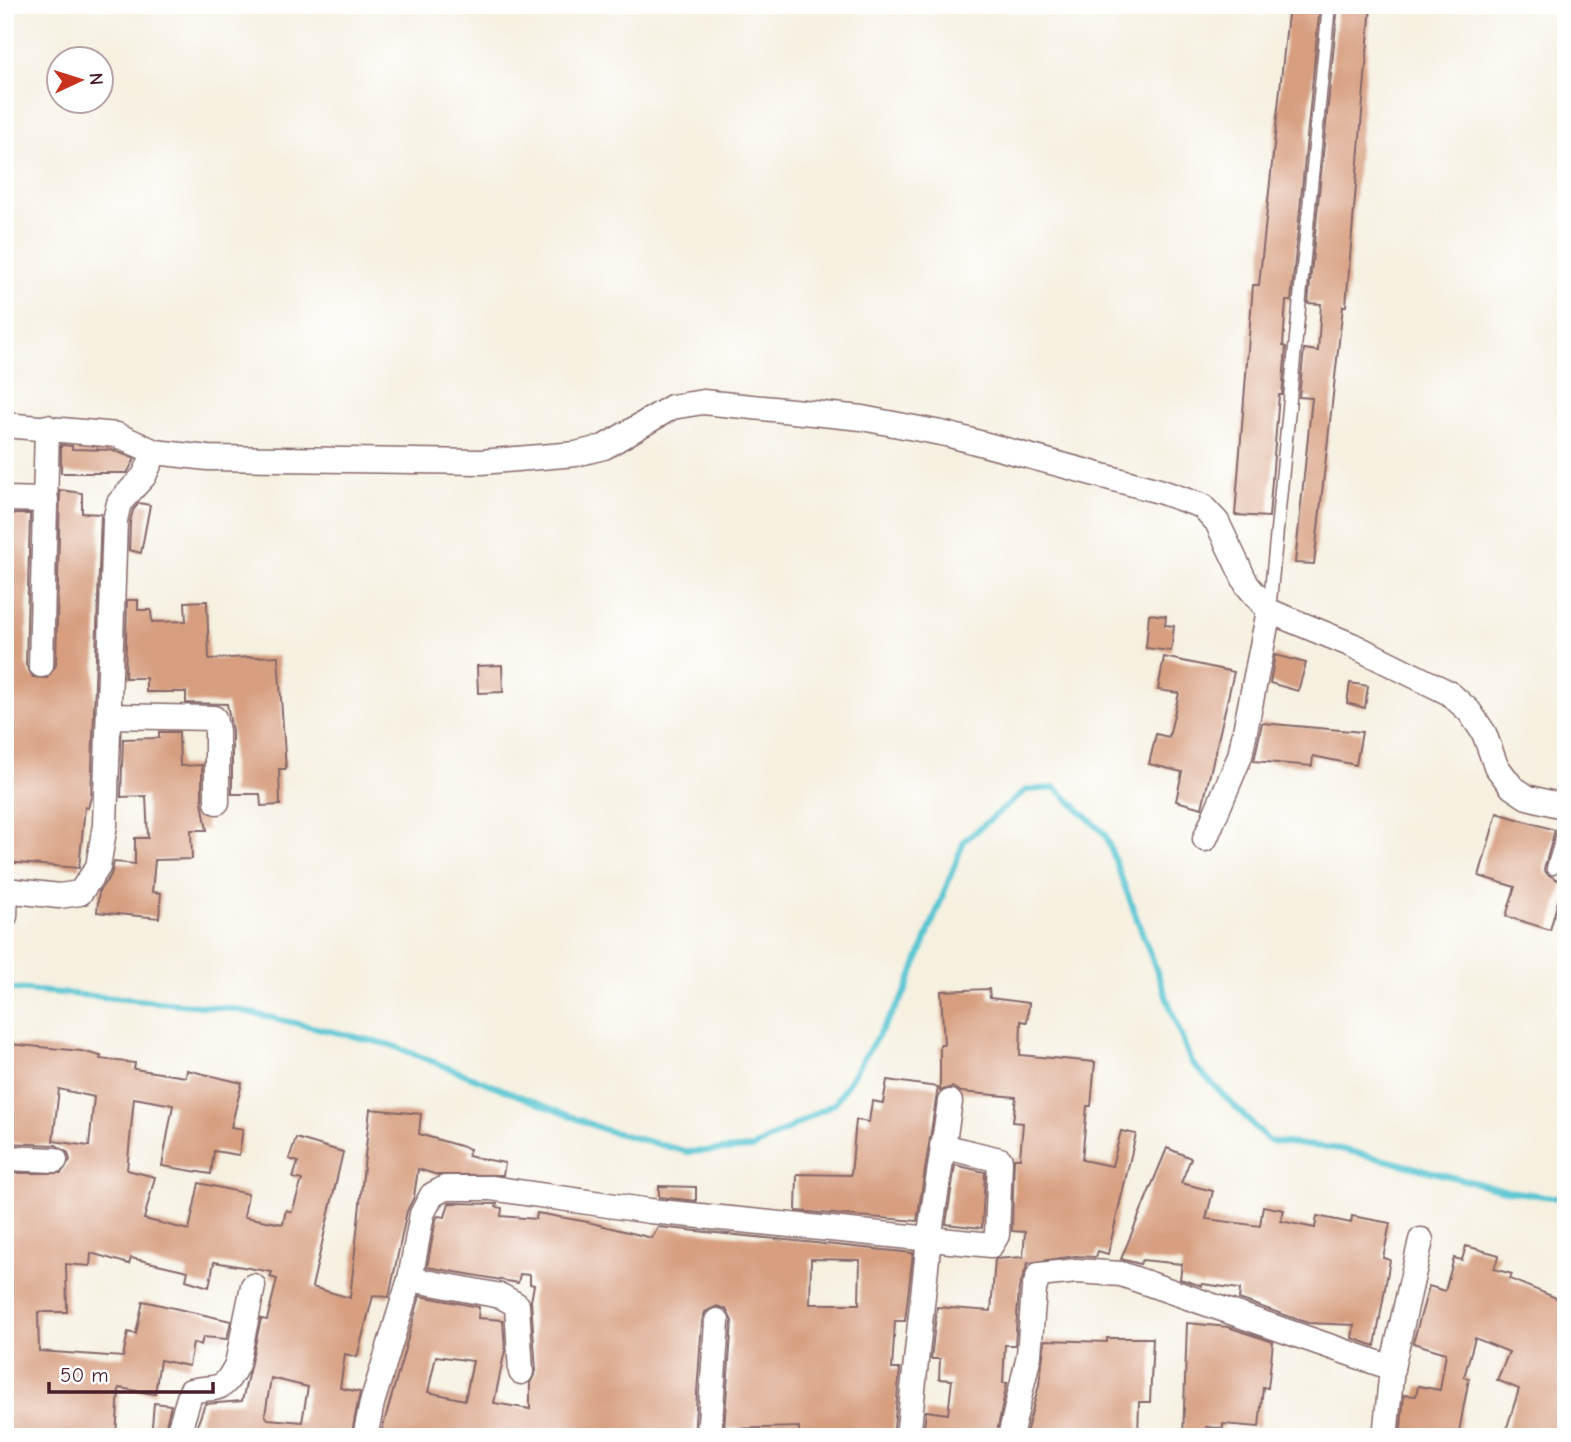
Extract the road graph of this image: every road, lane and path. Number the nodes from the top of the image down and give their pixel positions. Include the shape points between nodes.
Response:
1 (1329, 5) edge
2 (5, 425) edge
3 (47, 427) junction
4 (155, 452) junction
5 (5, 499) edge
6 (46, 500) junction
7 (1269, 611) junction
8 (41, 665) dead end
9 (110, 716) junction
10 (217, 802) dead end
11 (1566, 807) edge
12 (1566, 824) edge
13 (1205, 839) dead end
14 (1553, 869) dead end
15 (6, 890) edge
16 (5, 916) edge
17 (950, 1102) dead end
18 (942, 1146) junction
19 (5, 1158) edge
20 (55, 1160) dead end
21 (929, 1239) junction
22 (1421, 1240) dead end
23 (410, 1279) junction
24 (253, 1286) dead end
25 (717, 1321) dead end
26 (1392, 1368) junction
27 (521, 1372) dead end
28 (177, 1437) edge
29 (365, 1437) edge
30 (709, 1437) edge
31 (908, 1437) edge
32 (1010, 1437) edge
33 (1385, 1437) edge

1 - 7 lane
2 - 3 street
3 - 4 street via 117,435
3 - 6 street
4 - 7 street via 208,458 481,462 576,454 604,447 672,407 703,402 862,418 946,434 1202,506 1217,522 1247,585
4 - 9 street via 144,476 119,503 116,520
5 - 6 street
6 - 8 street
7 - 11 street via 1449,693 1484,733 1496,766 1512,787 1527,797
7 - 13 street via 1240,756
9 - 10 street via 214,718
9 - 15 street via 105,825 98,867 90,883 80,893 58,896
12 - 14 lane
15 - 16 street
17 - 18 street
18 - 21 street
18 - 21 street via 1000,1160 997,1235 991,1245 983,1247
19 - 20 street
21 - 23 street via 650,1211 491,1188 445,1188 432,1195 422,1214
21 - 31 street
22 - 26 street
23 - 27 street via 501,1296 517,1305
23 - 29 street
24 - 28 street via 232,1374 218,1388 188,1395
25 - 30 street
26 - 32 street via 1121,1274 1077,1271 1039,1275 1029,1355
26 - 33 street

